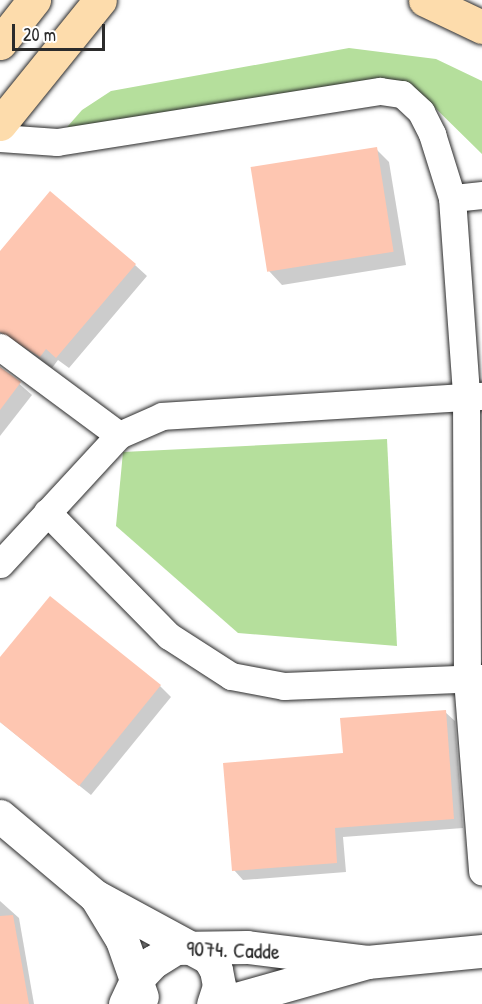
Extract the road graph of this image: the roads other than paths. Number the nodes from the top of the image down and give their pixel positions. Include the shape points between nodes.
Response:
1 (100, 0) edge
2 (126, 0) edge
3 (425, 0) edge
4 (482, 27) edge
5 (49, 63) junction
6 (0, 124) edge
7 (0, 138) edge
8 (482, 195) edge
9 (452, 198) junction
10 (0, 347) edge
11 (474, 395) edge
12 (119, 435) junction
13 (47, 512) junction
14 (0, 564) edge
15 (475, 679) edge
16 (0, 816) edge
17 (482, 871) edge
18 (95, 896) junction
19 (194, 948) junction
20 (482, 951) edge
21 (367, 962) junction
22 (136, 996) edge
23 (213, 1004) edge
24 (219, 1004) edge

1 - 5 main road
2 - 5 main road
3 - 4 main road
5 - 6 main road
7 - 9 street via 57,142 381,91 402,94 421,112
8 - 9 street
9 - 11 street
10 - 12 street
11 - 12 street via 162,416
11 - 15 street
12 - 13 street
13 - 14 street
13 - 15 street via 169,636 231,676 284,686
15 - 17 street
16 - 18 street
18 - 19 street
18 - 22 street via 122,940
19 - 21 street, 9074. Cadde via 247,947
19 - 22 street, 9074. Cadde via 175,948 153,962
19 - 23 street via 209,958 216,970 219,986
20 - 21 street, 9074. Cadde
21 - 24 street, 9074. Cadde

